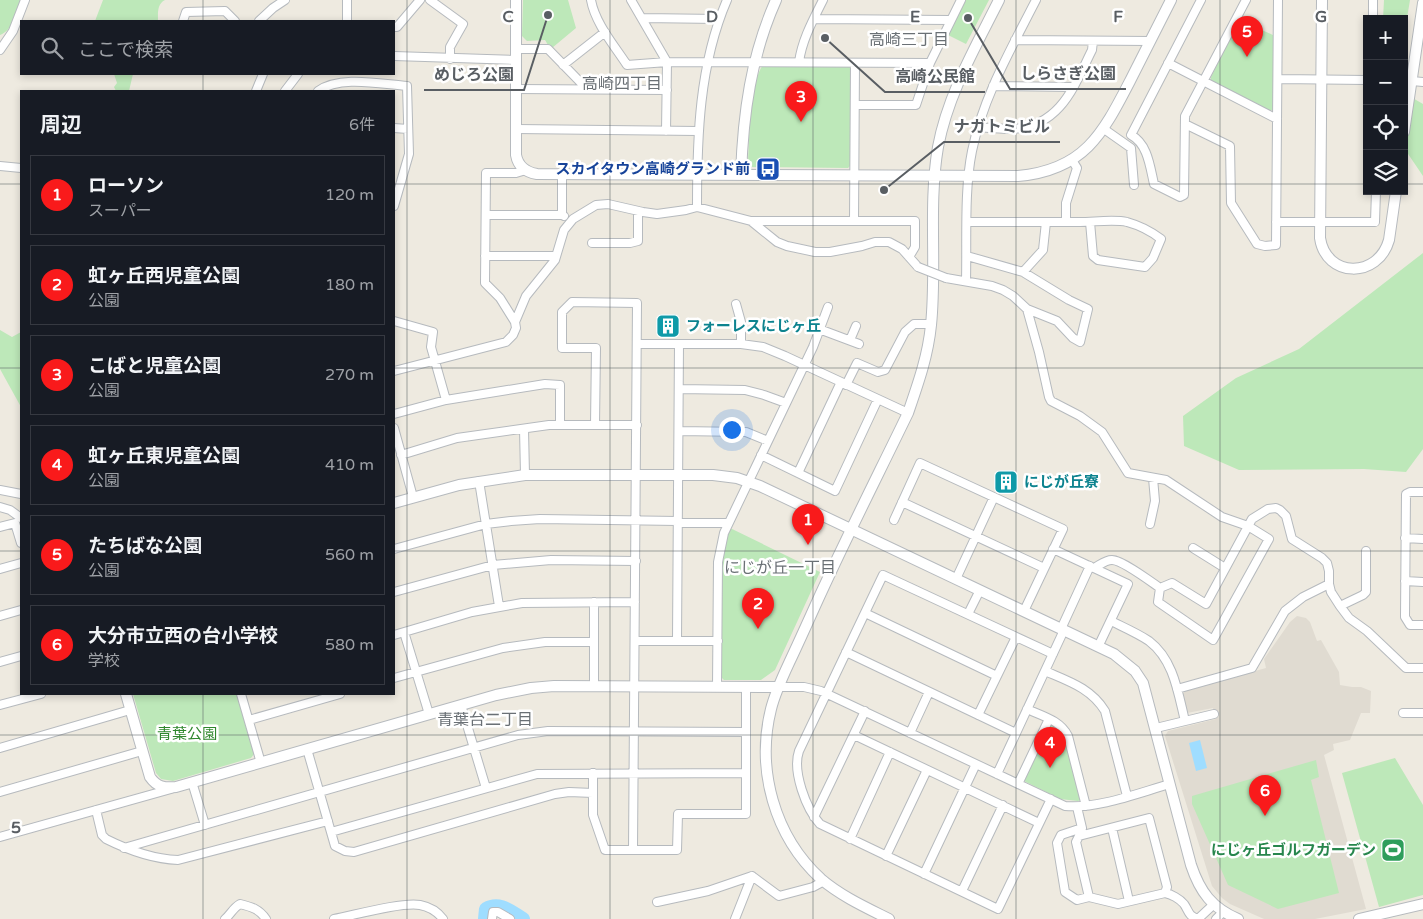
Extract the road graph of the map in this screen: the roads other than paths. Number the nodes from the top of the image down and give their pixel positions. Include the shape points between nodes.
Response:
1 (25, 0) edge
2 (285, 0) edge
3 (347, 0) edge
4 (420, 0) edge
5 (430, 0) edge
6 (516, 0) edge
7 (591, 0) edge
8 (631, 0) edge
9 (727, 0) edge
10 (776, 0) edge
11 (823, 0) edge
12 (961, 0) edge
13 (999, 0) edge
14 (1036, 0) edge
15 (1171, 0) edge
16 (1201, 0) edge
17 (1246, 0) edge
18 (1278, 0) edge
19 (1322, 0) edge
20 (1373, 0) edge
21 (1423, 3) edge
22 (1373, 15) edge
23 (642, 18) junction
24 (719, 19) junction
25 (814, 19) junction
26 (183, 20) edge
27 (234, 20) edge
28 (259, 20) edge
29 (348, 20) edge
30 (950, 20) junction
31 (395, 27) edge
32 (605, 32) junction
33 (1016, 40) junction
34 (1093, 41) junction
35 (1150, 41) junction
36 (516, 49) junction
37 (0, 50) edge
38 (395, 56) edge
39 (450, 59) junction
40 (516, 60) junction
41 (667, 62) junction
42 (708, 62) junction
43 (754, 62) junction
44 (799, 62) junction
45 (855, 62) junction
46 (930, 63) junction
47 (1168, 63) junction
48 (563, 65) junction
49 (264, 75) edge
50 (297, 75) edge
51 (349, 78) edge
52 (1278, 79) junction
53 (1321, 79) junction
54 (1363, 80) edge
55 (1203, 81) junction
56 (1412, 81) junction
57 (1423, 82) edge
58 (993, 86) junction
59 (1074, 86) junction
60 (516, 89) junction
61 (587, 89) junction
62 (256, 90) edge
63 (286, 90) edge
64 (320, 90) edge
65 (667, 90) junction
66 (855, 105) junction
67 (1408, 106) edge
68 (1277, 118) junction
69 (1185, 124) junction
70 (395, 128) edge
71 (978, 128) junction
72 (408, 129) junction
73 (1104, 129) junction
74 (516, 130) junction
75 (666, 131) junction
76 (698, 131) junction
77 (1072, 160) junction
78 (0, 166) edge
79 (20, 168) edge
80 (395, 170) edge
81 (404, 170) junction
82 (526, 170) junction
83 (562, 174) junction
84 (697, 174) junction
85 (741, 174) junction
86 (855, 175) junction
87 (934, 176) junction
88 (968, 176) junction
89 (1134, 185) dead end
90 (1376, 195) edge
91 (1395, 195) edge
92 (395, 202) edge
93 (697, 206) junction
94 (638, 211) junction
95 (486, 215) junction
96 (562, 215) junction
97 (573, 219) junction
98 (751, 221) junction
99 (854, 221) junction
100 (968, 222) junction
101 (1046, 222) junction
102 (1066, 222) junction
103 (1090, 222) junction
104 (1276, 222) junction
105 (1320, 222) junction
106 (592, 244) dead end
107 (485, 256) junction
108 (556, 256) junction
109 (967, 256) junction
110 (909, 257) junction
111 (1023, 272) junction
112 (966, 281) junction
113 (736, 304) dead end
114 (828, 307) dead end
115 (1027, 309) junction
116 (395, 321) edge
117 (515, 322) junction
118 (931, 324) junction
119 (856, 326) dead end
120 (819, 329) junction
121 (850, 340) junction
122 (637, 344) junction
123 (679, 344) junction
124 (741, 344) junction
125 (859, 344) dead end
126 (435, 359) junction
127 (804, 365) junction
128 (395, 371) edge
129 (844, 383) junction
130 (679, 389) junction
131 (878, 399) junction
132 (446, 400) junction
133 (786, 403) junction
134 (908, 413) junction
135 (395, 414) edge
136 (560, 425) junction
137 (595, 425) junction
138 (636, 425) junction
139 (524, 429) junction
140 (679, 430) junction
141 (395, 432) edge
142 (768, 440) junction
143 (401, 455) junction
144 (761, 455) junction
145 (798, 473) junction
146 (525, 475) junction
147 (636, 475) junction
148 (678, 475) junction
149 (1153, 478) junction
150 (479, 481) junction
151 (748, 482) junction
152 (0, 490) edge
153 (1423, 492) edge
154 (20, 494) edge
155 (414, 497) junction
156 (994, 497) junction
157 (902, 502) junction
158 (395, 503) edge
159 (0, 507) edge
160 (20, 517) edge
161 (636, 520) junction
162 (894, 520) dead end
163 (678, 522) junction
164 (486, 524) junction
165 (728, 524) junction
166 (1150, 524) dead end
167 (1248, 526) junction
168 (0, 528) edge
169 (851, 530) junction
170 (976, 536) junction
171 (1405, 538) junction
172 (1423, 538) edge
173 (20, 539) edge
174 (1193, 548) dead end
175 (395, 549) edge
176 (1053, 549) junction
177 (1366, 551) dead end
178 (636, 561) junction
179 (20, 563) edge
180 (493, 565) junction
181 (1092, 567) junction
182 (1044, 568) junction
183 (1225, 568) junction
184 (0, 569) edge
185 (956, 579) junction
186 (1405, 582) junction
187 (1423, 582) edge
188 (1329, 584) junction
189 (1160, 588) junction
190 (980, 590) junction
191 (395, 592) edge
192 (594, 602) junction
193 (635, 602) junction
194 (500, 606) junction
195 (1340, 606) junction
196 (20, 610) edge
197 (1024, 611) junction
198 (865, 613) junction
199 (968, 614) junction
200 (0, 616) edge
201 (1110, 621) junction
202 (1423, 625) edge
203 (1062, 630) junction
204 (404, 632) junction
205 (395, 635) edge
206 (1016, 637) junction
207 (635, 641) junction
208 (677, 641) junction
209 (718, 641) junction
210 (594, 642) junction
211 (1098, 646) junction
212 (846, 652) junction
213 (1053, 654) junction
214 (20, 656) edge
215 (0, 662) edge
216 (1423, 668) edge
217 (1045, 671) junction
218 (416, 672) junction
219 (997, 676) junction
220 (395, 678) edge
221 (594, 686) junction
222 (635, 687) junction
223 (717, 687) junction
224 (746, 687) junction
225 (778, 687) junction
226 (1177, 688) junction
227 (929, 692) junction
228 (826, 693) junction
229 (37, 695) edge
230 (126, 695) edge
231 (242, 695) edge
232 (336, 695) edge
233 (0, 705) edge
234 (461, 705) junction
235 (1027, 709) junction
236 (130, 710) junction
237 (865, 711) junction
238 (1403, 713) dead end
239 (1423, 713) edge
240 (428, 714) junction
241 (1214, 714) dead end
242 (978, 715) junction
243 (1049, 719) junction
244 (249, 720) junction
245 (1185, 721) junction
246 (1156, 728) junction
247 (634, 732) junction
248 (746, 732) junction
249 (910, 733) junction
250 (1016, 733) junction
251 (854, 735) junction
252 (0, 748) edge
253 (474, 748) junction
254 (307, 750) junction
255 (142, 751) junction
256 (890, 752) junction
257 (261, 763) junction
258 (976, 764) junction
259 (927, 770) junction
260 (148, 772) junction
261 (593, 773) junction
262 (634, 773) junction
263 (746, 773) junction
264 (997, 774) junction
265 (192, 782) junction
266 (1018, 784) junction
267 (1170, 784) junction
268 (176, 787) junction
269 (486, 788) junction
270 (965, 788) junction
271 (0, 792) edge
272 (319, 792) junction
273 (593, 793) junction
274 (154, 794) junction
275 (1127, 796) junction
276 (1050, 799) junction
277 (1002, 805) junction
278 (1082, 807) junction
279 (96, 810) junction
280 (814, 817) junction
281 (328, 821) junction
282 (1039, 823) junction
283 (205, 825) junction
284 (1112, 828) junction
285 (331, 832) junction
286 (0, 837) edge
287 (850, 839) junction
288 (124, 848) junction
289 (633, 850) junction
290 (886, 856) junction
291 (924, 874) junction
292 (752, 876) junction
293 (824, 881) junction
294 (962, 892) junction
295 (1166, 893) junction
296 (1089, 897) junction
297 (1129, 901) junction
298 (657, 902) dead end
299 (1423, 904) edge
300 (1213, 905) junction
301 (1219, 915) edge
302 (225, 919) edge
303 (266, 919) edge
304 (334, 919) edge
305 (444, 919) edge
306 (492, 919) edge
307 (510, 919) edge
308 (735, 919) edge
309 (889, 919) edge
310 (1238, 919) edge
311 (1359, 919) edge

1 - 37 street via 13,31
2 - 28 street
3 - 29 street
4 - 31 street
5 - 39 street via 463,24 450,47
6 - 36 street
7 - 32 street
8 - 23 street
9 - 24 street
10 - 43 street
11 - 25 street
12 - 30 street
13 - 87 street via 951,100
14 - 33 street
15 - 35 street
16 - 47 street
17 - 55 street
18 - 52 street
19 - 53 street
20 - 22 street
21 - 56 street
23 - 24 street
23 - 41 street
24 - 42 street
25 - 30 street
25 - 44 street
26 - 27 street via 186,12 225,11
30 - 46 street
32 - 41 street via 627,65
32 - 48 street
33 - 34 street
33 - 58 street
34 - 35 street
34 - 59 street via 1092,50
35 - 73 street
36 - 40 street
36 - 48 street via 548,49
38 - 39 street
39 - 40 street
40 - 60 street
41 - 42 street
41 - 65 street
42 - 43 street
42 - 76 street
43 - 44 street
43 - 85 street via 744,113
44 - 45 street
45 - 46 street
45 - 66 street
46 - 66 street via 916,105
47 - 55 street
47 - 69 street via 1131,135 1143,144 1154,184 1180,197 1184,195
48 - 61 street
49 - 62 street
50 - 63 street
51 - 64 street
51 - 72 street via 407,86
52 - 53 street
52 - 68 street
53 - 54 street
53 - 105 street
55 - 68 street
55 - 69 street via 1185,116
56 - 57 street
56 - 67 street
58 - 59 street
58 - 71 street
59 - 71 street via 1055,113 1035,124 1012,129
60 - 61 street
60 - 74 street
61 - 65 street
65 - 75 street
66 - 86 street
68 - 104 street
69 - 104 street via 1230,146 1231,203 1257,244 1276,245
70 - 72 street
71 - 88 street
72 - 81 street via 409,154
73 - 77 street
73 - 89 street via 1131,148
74 - 75 street
74 - 82 street via 516,159
75 - 76 street
76 - 84 street
77 - 88 street via 1030,175
77 - 102 street via 1077,168 1066,203
78 - 79 street
80 - 81 street
81 - 92 street
82 - 83 street
82 - 95 street via 486,173
83 - 84 street
83 - 96 street
84 - 85 street
84 - 93 street
85 - 86 street
86 - 87 street
86 - 99 street
87 - 88 street
87 - 118 street
88 - 100 street
90 - 105 street via 1375,222
91 - 105 street via 1387,247 1371,265 1350,269 1332,260 1321,245
93 - 94 street via 664,214
93 - 98 street
94 - 97 street via 602,205 589,208
94 - 106 street via 638,241
95 - 96 street
95 - 107 street
96 - 97 street
97 - 108 street via 564,230
98 - 99 street
98 - 110 street via 772,240 787,246 822,252 882,241 896,245
99 - 110 street via 915,221 915,247
100 - 101 street
100 - 109 street
101 - 102 street
101 - 111 street via 1043,250
102 - 103 street
103 - 103 street via 1126,222 1161,239 1145,267 1098,260 1093,256
104 - 105 street
107 - 108 street
107 - 117 street via 485,283 500,298
108 - 117 street via 526,296
109 - 111 street
109 - 112 street
110 - 112 street, bridge via 918,267 946,278
111 - 115 street via 1088,309 1080,342 1057,321
112 - 115 street via 1004,290
113 - 124 street via 741,322
114 - 120 street
115 - 149 street via 1051,401 1102,432 1128,472
116 - 126 street via 433,332 431,348
117 - 126 street via 513,335 506,342
118 - 129 street via 914,324 905,332 885,370 878,372 857,363
118 - 134 street via 924,363
119 - 121 street
120 - 121 street
120 - 127 street
121 - 125 street
122 - 123 street
122 - 137 street via 638,303 572,302 562,312 562,348 596,348
122 - 138 street
123 - 124 street
123 - 130 street
124 - 127 street via 763,347
126 - 128 street
126 - 132 street
127 - 129 street
127 - 133 street
129 - 131 street
129 - 145 street
130 - 133 street via 745,390
130 - 140 street
131 - 134 street
131 - 145 street via 835,491
132 - 135 street
132 - 136 street via 545,384 560,385
133 - 142 street
134 - 169 street
136 - 137 street
136 - 139 street
137 - 138 street
138 - 147 street
139 - 143 street via 457,438
139 - 146 street
140 - 142 street via 746,432
140 - 148 street
141 - 143 street
142 - 144 street
143 - 155 street
144 - 145 street
144 - 151 street
146 - 147 street
146 - 150 street
147 - 148 street
147 - 161 street
148 - 151 street via 726,476
148 - 163 street
149 - 166 street via 1155,501
149 - 167 street via 1166,480 1222,517
150 - 155 street
150 - 164 street
151 - 165 street
151 - 169 street
152 - 154 street
153 - 171 street via 1406,494
155 - 158 street
156 - 157 street via 920,463
156 - 170 street
156 - 176 street via 1063,529
157 - 162 street
157 - 170 street
159 - 160 street
161 - 163 street
161 - 164 street via 540,519
161 - 178 street
163 - 165 street
163 - 208 street
164 - 175 street
164 - 180 street
165 - 209 street via 718,562
167 - 183 street
167 - 188 street via 1252,519 1268,509 1280,510 1286,516 1292,539 1327,563
167 - 189 street via 1269,539 1213,640 1158,602
168 - 173 street via 16,523
169 - 185 street
169 - 225 street
170 - 182 street
170 - 185 street
171 - 172 street
171 - 186 street
174 - 183 street
176 - 181 street
176 - 182 street
177 - 195 street via 1366,592
178 - 180 street via 551,560
178 - 193 street
179 - 184 street
180 - 191 street
180 - 194 street
181 - 189 street via 1117,561
181 - 201 street via 1128,584
181 - 203 street
182 - 197 street
183 - 189 street via 1206,604 1172,583
185 - 190 street
186 - 187 street
186 - 202 street via 1405,617 1410,625
188 - 195 street
188 - 226 street via 1303,597 1285,611 1252,668
190 - 197 street
190 - 199 street
192 - 193 street
192 - 194 street
192 - 210 street
193 - 207 street
194 - 204 street
195 - 216 street via 1349,618 1406,668
196 - 200 street
197 - 203 street
198 - 199 street via 883,575
198 - 212 street
198 - 219 street
199 - 206 street
201 - 211 street
201 - 226 street via 1146,639 1156,648 1170,667
203 - 211 street
203 - 213 street
204 - 205 street
204 - 218 street
206 - 213 street
206 - 219 street
207 - 208 street
207 - 222 street
208 - 209 street
209 - 223 street
210 - 218 street via 545,642 504,648
210 - 221 street
211 - 246 street via 1114,654 1143,683
212 - 227 street
212 - 228 street
213 - 217 street
214 - 215 street
217 - 235 street
217 - 275 street via 1083,688 1099,702
218 - 220 street
218 - 240 street
219 - 242 street
221 - 222 street
221 - 234 street via 531,688
222 - 223 street
222 - 247 street
223 - 224 street
224 - 225 street
224 - 248 street
225 - 228 street via 811,688
225 - 293 street via 766,740 770,793 789,839
226 - 245 street
227 - 242 street
227 - 249 street
228 - 237 street
228 - 280 street via 797,755 800,784
229 - 233 street
230 - 236 street
231 - 244 street
232 - 244 street
234 - 240 street
234 - 253 street
235 - 243 street
235 - 250 street
236 - 252 street
236 - 255 street
237 - 249 street
237 - 251 street
238 - 239 street
240 - 254 street
241 - 245 street
242 - 250 street
243 - 266 street
243 - 278 street via 1060,724 1068,736
244 - 257 street
245 - 246 street
246 - 267 street
247 - 248 street
247 - 253 street via 548,731 518,735
247 - 262 street
248 - 263 street
249 - 258 street
250 - 264 street
251 - 256 street
251 - 280 street
253 - 269 street
253 - 272 street
254 - 257 street
254 - 272 street
255 - 260 street
255 - 271 street
256 - 259 street
256 - 287 street
257 - 265 street
258 - 264 street
258 - 270 street
259 - 270 street
259 - 290 street
260 - 268 street via 160,786
260 - 274 street
261 - 262 street
261 - 269 street via 536,774
261 - 273 street
262 - 263 street
262 - 289 street
263 - 289 street via 746,814 678,814 677,850
264 - 266 street
265 - 268 street
265 - 283 street
266 - 276 street
267 - 275 street
267 - 300 street via 1194,873
268 - 274 street
269 - 285 street
270 - 277 street
270 - 291 street
272 - 281 street
272 - 283 street
273 - 285 street via 555,794 354,852 335,846
273 - 289 street via 593,815 605,850
274 - 279 street
275 - 278 street
276 - 278 street via 1065,806
276 - 282 street
277 - 282 street
277 - 294 street
278 - 296 street via 1082,828 1061,834 1057,842 1064,892 1077,900
279 - 286 street
279 - 288 street via 102,835
280 - 287 street via 820,824
281 - 285 street
281 - 288 street via 178,860 166,860
282 - 294 street via 998,909
283 - 288 street
284 - 295 street via 1150,818
284 - 296 street via 1079,836 1076,842
284 - 297 street
287 - 290 street
290 - 291 street
291 - 294 street
292 - 293 street via 779,896
292 - 298 street via 708,891
292 - 308 street
293 - 309 street via 851,900
295 - 297 street
295 - 300 street via 1172,894 1192,917 1198,919
296 - 297 street via 1118,904
299 - 311 street
300 - 301 street
301 - 310 street
302 - 303 street via 240,904 260,911
304 - 305 street via 405,905 428,907
306 - 307 street via 493,912

